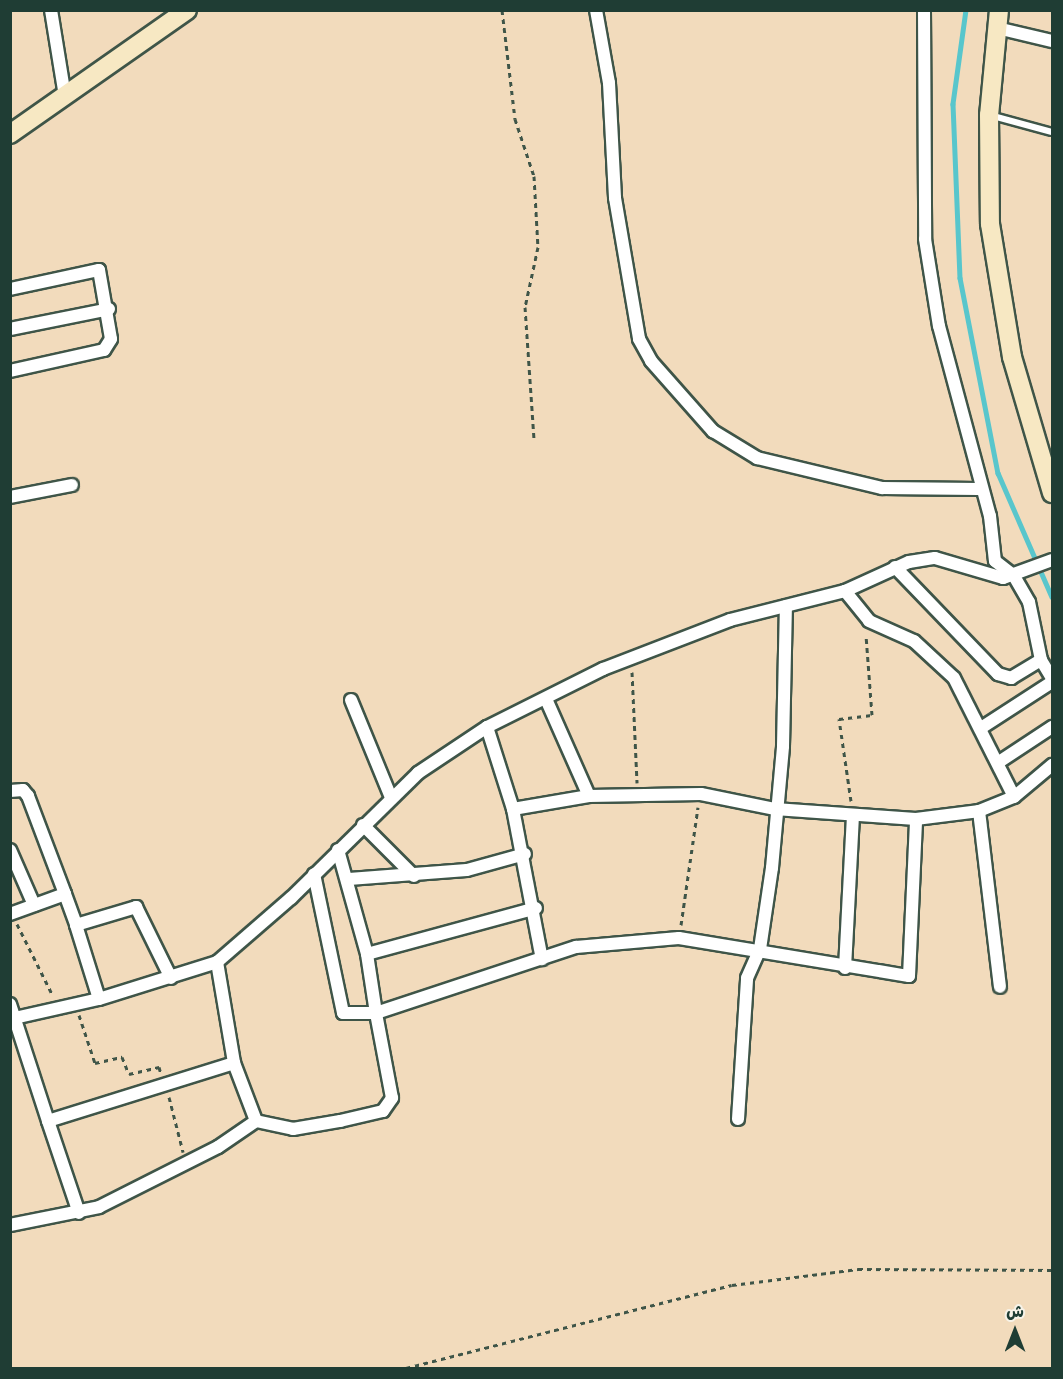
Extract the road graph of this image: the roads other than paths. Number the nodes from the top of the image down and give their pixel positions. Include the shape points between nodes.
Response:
1 (51, 10) edge
2 (187, 10) edge
3 (596, 10) edge
4 (924, 10) edge
5 (998, 19) edge
6 (1053, 42) edge
7 (64, 96) junction
8 (989, 116) junction
9 (1053, 132) edge
10 (10, 134) edge
11 (10, 289) edge
12 (109, 309) junction
13 (10, 329) edge
14 (10, 371) edge
15 (72, 485) dead end
16 (978, 489) junction
17 (1053, 493) edge
18 (10, 497) edge
19 (1053, 560) edge
20 (895, 567) junction
21 (1019, 574) junction
22 (845, 591) junction
23 (786, 606) junction
24 (1041, 660) junction
25 (1053, 680) edge
26 (546, 699) junction
27 (351, 700) dead end
28 (487, 727) junction
29 (1053, 727) edge
30 (981, 728) junction
31 (999, 762) junction
32 (1053, 765) edge
33 (10, 791) edge
34 (390, 795) junction
35 (589, 796) junction
36 (1014, 796) junction
37 (513, 809) junction
38 (775, 809) junction
39 (978, 811) junction
40 (853, 815) junction
41 (916, 819) junction
42 (363, 825) junction
43 (10, 850) edge
44 (338, 850) junction
45 (525, 854) junction
46 (314, 874) junction
47 (414, 876) junction
48 (349, 879) junction
49 (65, 894) junction
50 (34, 905) junction
51 (536, 908) junction
52 (11, 913) edge
53 (76, 925) junction
54 (760, 949) junction
55 (367, 954) junction
56 (542, 959) junction
57 (217, 962) junction
58 (845, 968) junction
59 (171, 978) junction
60 (1000, 987) dead end
61 (99, 999) junction
62 (10, 1004) edge
63 (376, 1013) junction
64 (14, 1018) edge
65 (234, 1063) junction
66 (738, 1119) dead end
67 (48, 1121) junction
68 (256, 1121) junction
69 (79, 1213) junction
70 (10, 1225) edge

1 - 7 street
2 - 7 street
3 - 16 street via 609,83 615,198 639,339 651,361 706,425 757,458 882,488
4 - 16 street via 925,239 939,326
5 - 6 street
5 - 8 street
7 - 10 street
8 - 9 lane
8 - 17 street via 987,187 1002,309
11 - 12 street via 97,270
12 - 13 street
12 - 14 street via 108,348
15 - 18 street
16 - 21 street via 990,516 995,561
19 - 21 street
20 - 21 street via 935,558 992,576
20 - 22 street
20 - 24 street via 998,674 1011,678
21 - 24 street
22 - 23 street
22 - 30 street via 869,621 899,632 934,656 954,678
23 - 26 street via 730,620 631,657
23 - 38 street via 783,746
24 - 25 street
25 - 30 street
26 - 28 street
26 - 35 street
27 - 34 street
28 - 34 street
28 - 37 street
29 - 31 street
30 - 31 street
31 - 36 street
32 - 36 street
33 - 49 street via 23,790 28,796
34 - 42 street
35 - 37 street
35 - 38 street via 701,794
36 - 39 street
37 - 45 street
38 - 40 street
38 - 54 street
39 - 41 street
39 - 60 street
40 - 41 street
40 - 58 street
41 - 58 street via 909,976
42 - 44 street
42 - 47 street
43 - 50 street
44 - 46 street
44 - 48 street
45 - 47 street via 467,870
45 - 51 street
46 - 57 street
46 - 63 street via 343,1013
47 - 48 street
48 - 55 street
49 - 50 street
49 - 53 street
50 - 52 street
51 - 55 street
51 - 56 street
53 - 59 street via 136,907
53 - 61 street
54 - 56 street via 679,938 610,940
54 - 58 street
54 - 66 street via 747,978
55 - 63 street
56 - 63 street
57 - 59 street
57 - 65 street
59 - 61 street
61 - 64 street
62 - 64 street
63 - 68 street via 392,1085 388,1107 293,1129
64 - 67 street
65 - 67 street
65 - 68 street
67 - 69 street
68 - 69 street via 186,1164
69 - 70 street

